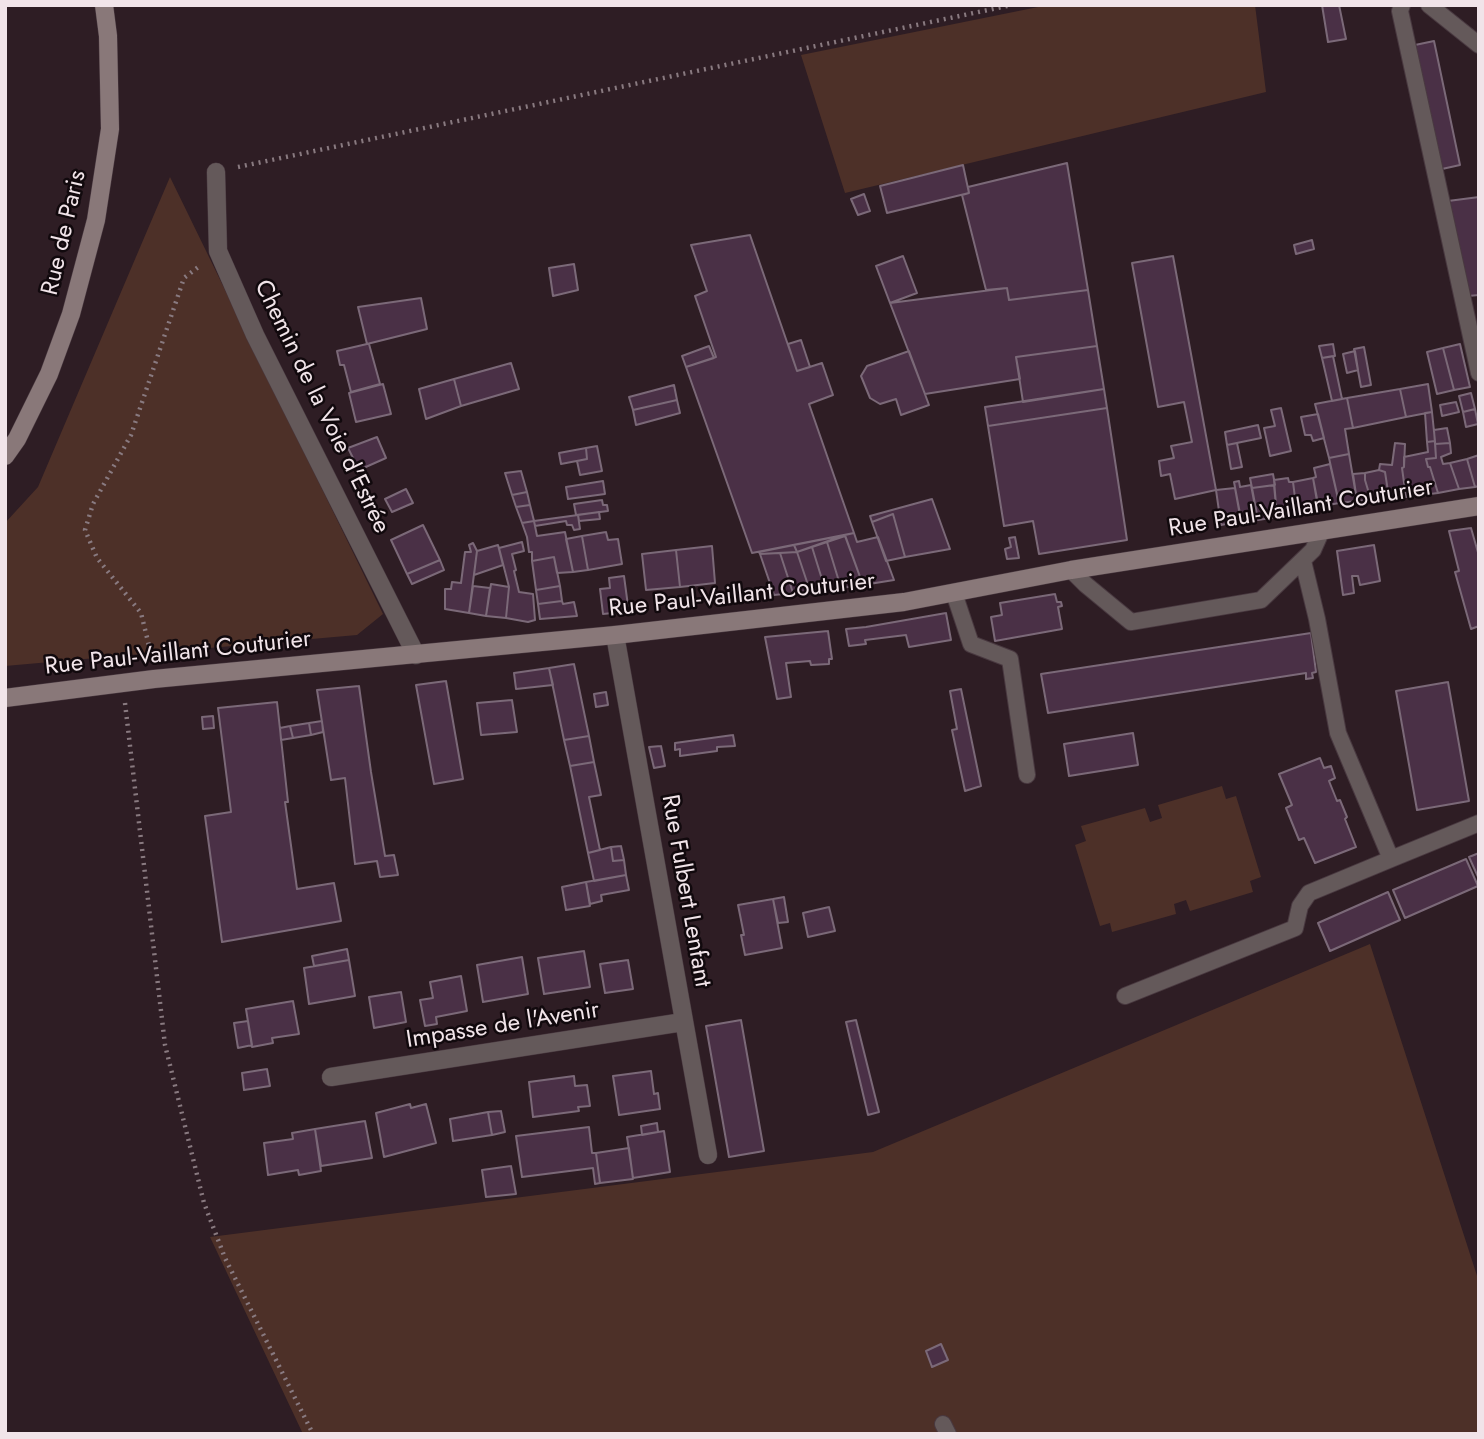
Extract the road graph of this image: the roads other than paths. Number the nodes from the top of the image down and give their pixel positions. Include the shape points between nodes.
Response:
1 (104, 5) edge
2 (1402, 5) edge
3 (1429, 5) edge
4 (1479, 45) edge
5 (216, 172) road end
6 (1479, 373) edge
7 (5, 456) edge
8 (1479, 506) edge
9 (1321, 532) junction
10 (1303, 561) junction
11 (1071, 570) junction
12 (954, 593) junction
13 (615, 635) junction
14 (416, 655) junction
15 (5, 698) edge
16 (1027, 775) dead end
17 (1479, 823) edge
18 (1391, 859) junction
19 (1125, 996) dead end
20 (684, 1022) junction
21 (331, 1077) dead end
22 (708, 1155) dead end

1 - 7 street, Rue de Paris via 110,129 96,220 71,314 49,374
2 - 6 lane
3 - 4 lane
5 - 14 street, Chemin de la Voie d'Estrée via 218,251
8 - 9 street, Rue Paul-Vaillant Couturier
9 - 10 lane
9 - 11 street, Rue Paul-Vaillant Couturier
10 - 11 lane via 1261,600 1131,622
10 - 18 lane via 1338,733
11 - 12 street, Rue Paul-Vaillant Couturier
12 - 13 street, Rue Paul-Vaillant Couturier via 904,603
12 - 16 lane via 971,644 1010,659
13 - 14 street, Rue Paul-Vaillant Couturier
13 - 20 street, Rue Fulbert Lenfant
14 - 15 street, Rue Paul-Vaillant Couturier
17 - 18 lane
18 - 19 lane via 1309,893 1294,928
20 - 21 street, Impasse de l'Avenir
20 - 22 street, Rue Fulbert Lenfant

